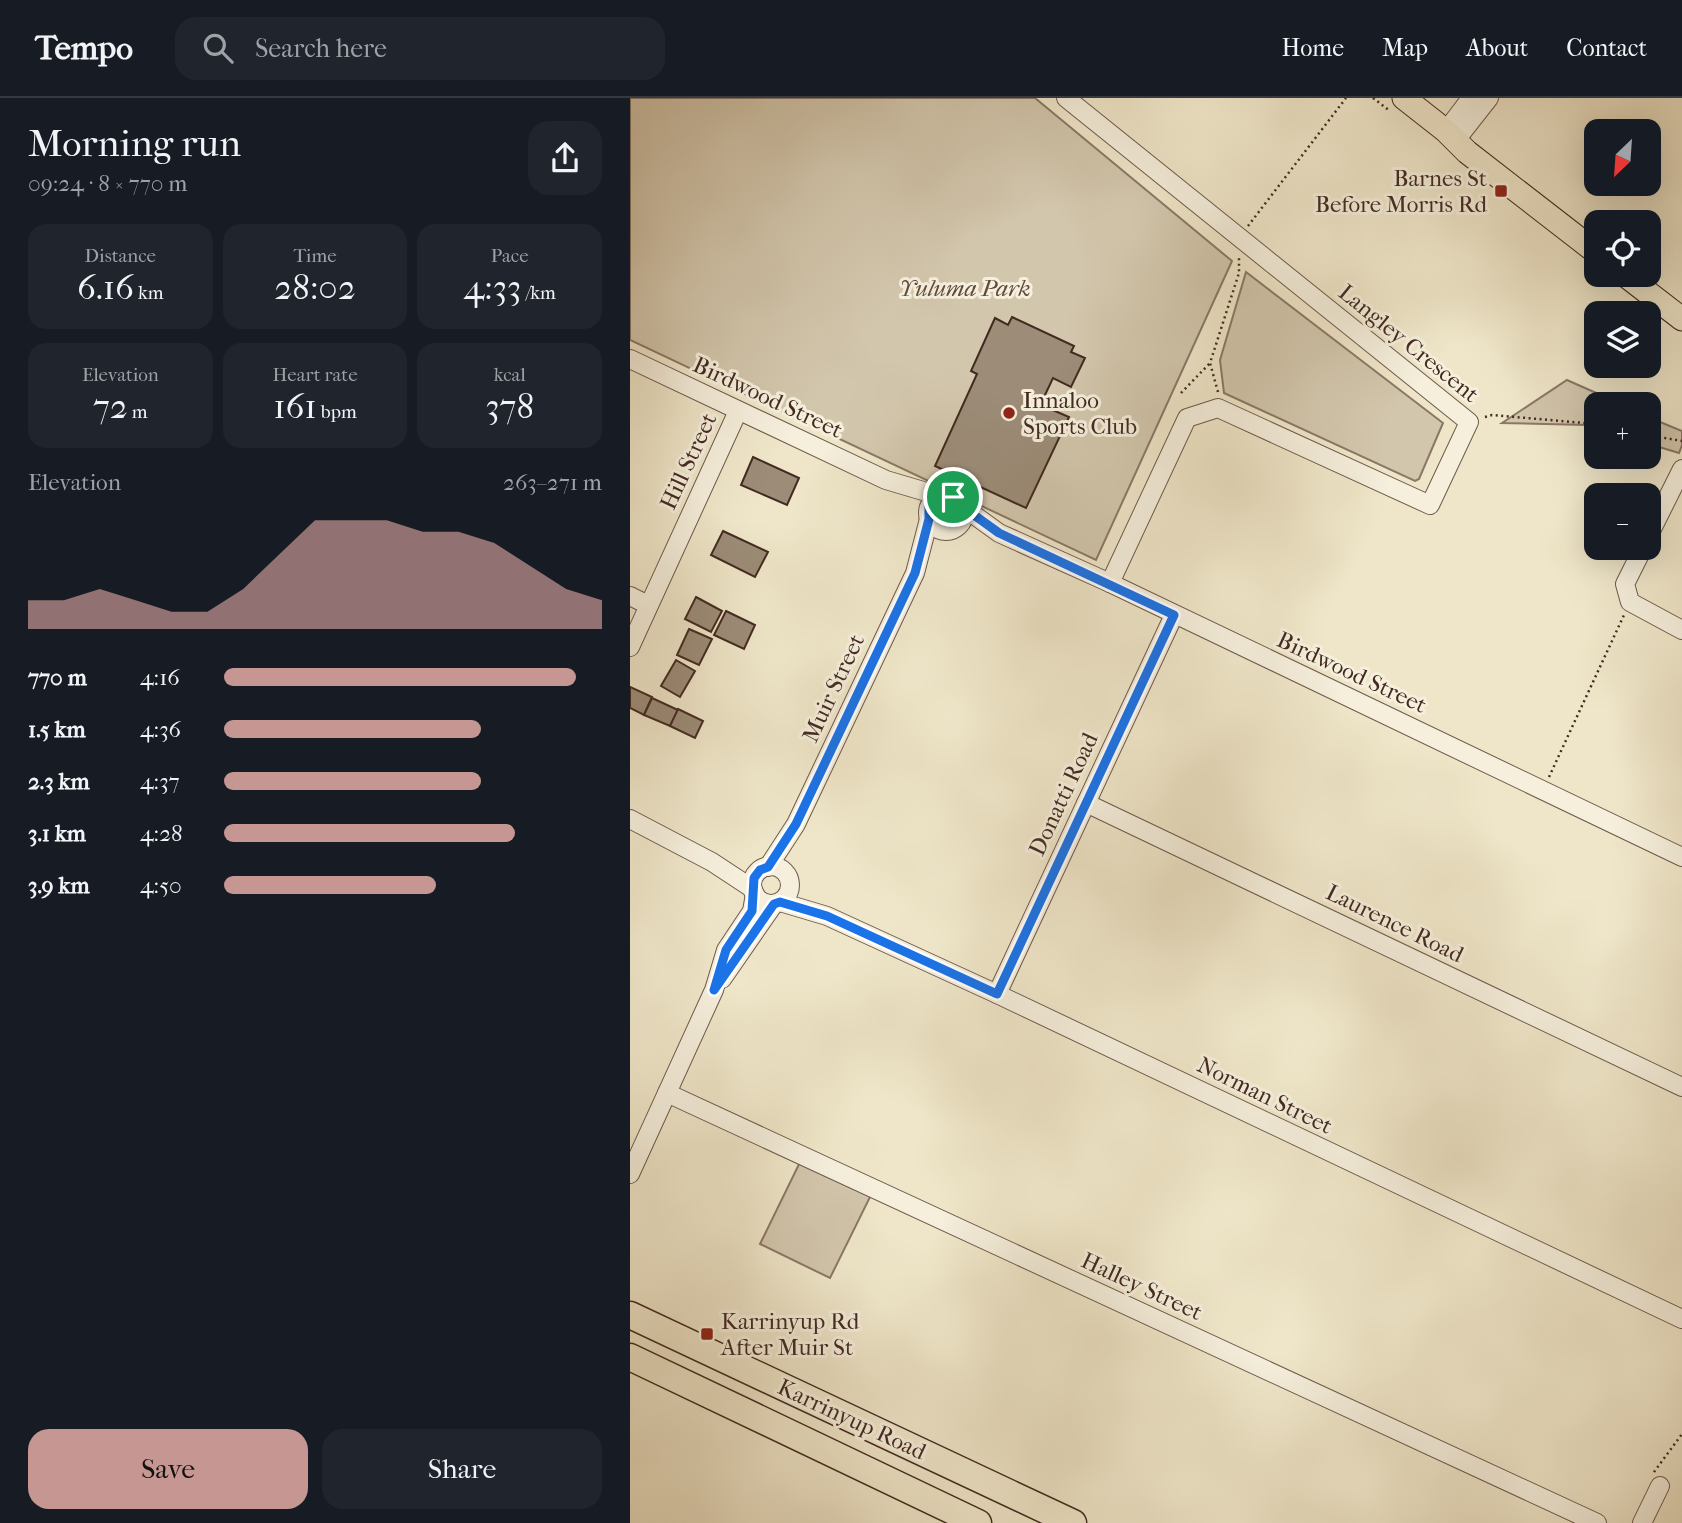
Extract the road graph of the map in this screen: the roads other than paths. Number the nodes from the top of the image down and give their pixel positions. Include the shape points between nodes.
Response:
1 (1066, 98) edge
2 (1404, 98) edge
3 (1423, 98) edge
4 (1471, 98) edge
5 (1489, 98) edge
6 (1455, 131) junction
7 (1584, 226) edge
8 (1584, 243) edge
9 (1641, 287) edge
10 (1660, 287) edge
11 (1682, 304) edge
12 (1682, 319) edge
13 (630, 359) edge
14 (738, 411) junction
15 (1682, 468) edge
16 (886, 480) junction
17 (940, 496) junction
18 (963, 507) junction
19 (1661, 511) edge
20 (928, 517) junction
21 (952, 529) junction
22 (999, 533) junction
23 (1637, 560) edge
24 (915, 573) junction
25 (1110, 583) junction
26 (630, 596) edge
27 (648, 605) junction
28 (1174, 615) junction
29 (1682, 630) edge
30 (630, 647) edge
31 (1086, 803) junction
32 (630, 819) edge
33 (796, 824) junction
34 (1682, 857) edge
35 (712, 862) junction
36 (764, 868) junction
37 (789, 880) junction
38 (754, 891) junction
39 (777, 903) junction
40 (827, 916) junction
41 (714, 990) junction
42 (997, 994) junction
43 (1682, 1087) edge
44 (667, 1093) junction
45 (630, 1174) edge
46 (630, 1315) edge
47 (1682, 1319) edge
48 (630, 1357) edge
49 (1660, 1486) road end
50 (978, 1523) edge
51 (1073, 1523) edge
52 (1597, 1523) edge
53 (1642, 1523) edge

1 - 25 street, Langley Crescent via 1469,422 1430,505 1218,408 1186,418
2 - 6 main road
3 - 6 main road
4 - 6 street
5 - 6 street
6 - 7 main road via 1476,141
6 - 8 main road via 1467,152
9 - 12 main road
10 - 11 main road
13 - 14 street, Birdwood Street
14 - 16 street, Birdwood Street
14 - 27 street, Hill Street
15 - 19 street
16 - 17 street, Birdwood Street
16 - 20 street, Birdwood Street
17 - 18 street via 953,497
17 - 20 street via 929,505
18 - 21 street via 964,516
18 - 22 street, Birdwood Street
20 - 21 street via 934,527
20 - 24 street, Muir Street
21 - 22 street, Birdwood Street
21 - 24 street, Muir Street
22 - 25 street, Birdwood Street
23 - 29 street via 1625,584 1630,602
24 - 33 street, Muir Street
25 - 28 street, Birdwood Street
26 - 27 street
27 - 30 street, Hill Street
28 - 31 street, Donatti Road
28 - 34 street, Birdwood Street
31 - 42 street, Donatti Road
31 - 43 street, Laurence Road
32 - 35 street
33 - 36 street, Muir Street
33 - 37 street, Muir Street
35 - 36 street
35 - 38 street
36 - 37 street via 781,870
36 - 38 street via 754,878
37 - 39 street via 787,894
37 - 40 street, Norman Street
38 - 39 street via 763,902
38 - 41 street via 752,911 726,950
39 - 40 street, Norman Street
39 - 41 street
40 - 42 street, Norman Street
41 - 44 street
42 - 47 street, Norman Street
44 - 45 street
44 - 52 street, Halley Street
46 - 51 highway, Karrinyup Road
48 - 50 highway, Karrinyup Road
49 - 53 street

